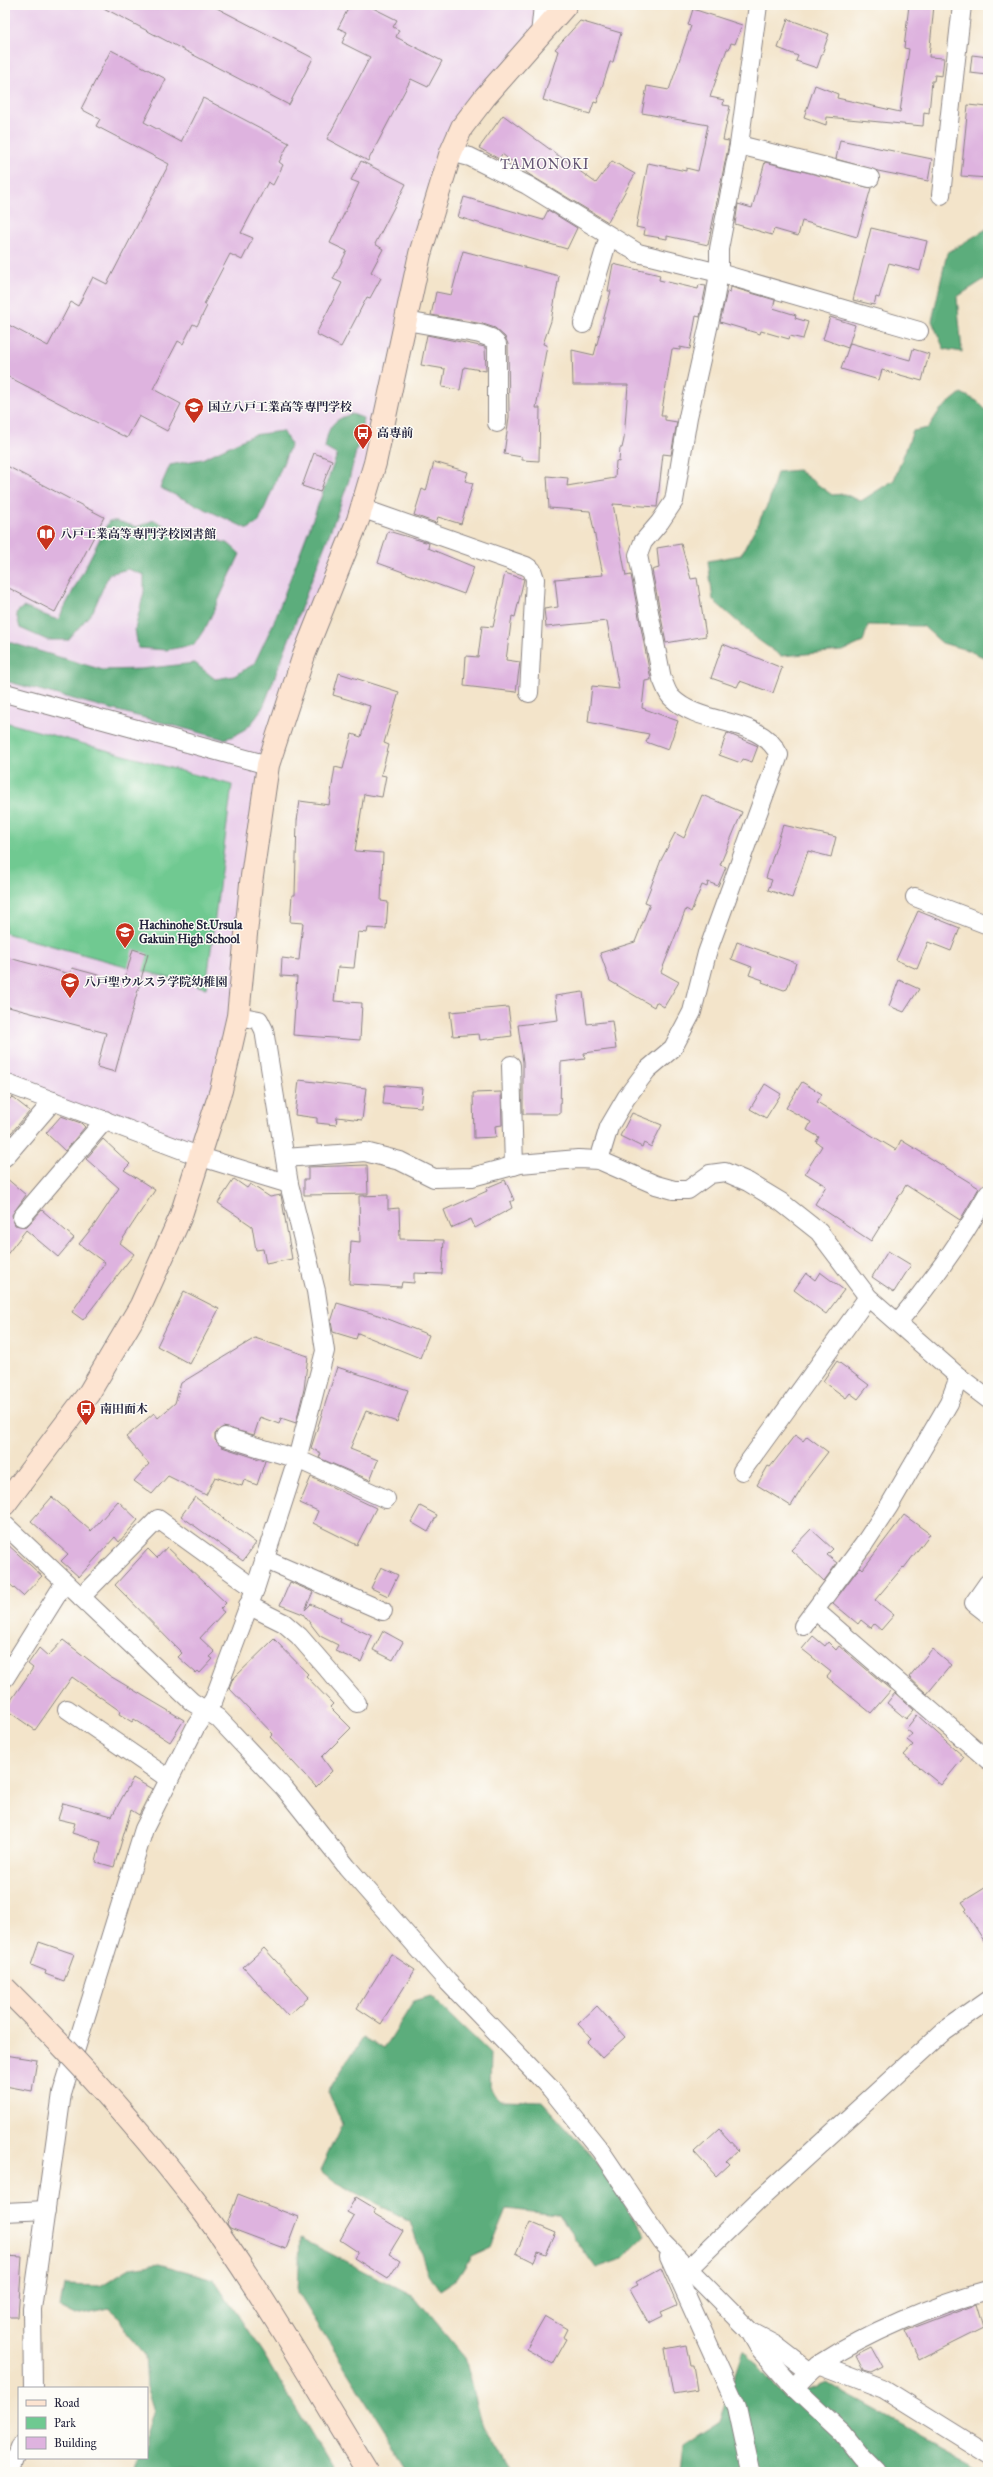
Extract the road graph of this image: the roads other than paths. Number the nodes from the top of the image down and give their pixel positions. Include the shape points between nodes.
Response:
1 (543, 5) edge
2 (566, 5) edge
3 (758, 5) edge
4 (962, 5) edge
5 (540, 34) junction
6 (739, 145) junction
7 (451, 152) junction
8 (870, 178) dead end
9 (940, 195) dead end
10 (609, 236) junction
11 (719, 273) junction
12 (406, 321) junction
13 (583, 324) dead end
14 (919, 331) dead end
15 (497, 423) dead end
16 (361, 508) junction
17 (5, 693) edge
18 (529, 693) dead end
19 (268, 765) junction
20 (915, 897) dead end
21 (988, 925) edge
22 (238, 1016) junction
23 (511, 1065) dead end
24 (5, 1083) edge
25 (53, 1101) junction
26 (105, 1120) junction
27 (5, 1157) edge
28 (201, 1157) junction
29 (285, 1158) junction
30 (599, 1160) junction
31 (514, 1166) junction
32 (289, 1184) junction
33 (988, 1193) edge
34 (22, 1217) dead end
35 (868, 1297) junction
36 (898, 1322) junction
37 (959, 1377) junction
38 (988, 1399) edge
39 (225, 1437) dead end
40 (297, 1459) junction
41 (742, 1471) dead end
42 (386, 1499) dead end
43 (5, 1504) edge
44 (5, 1525) edge
45 (264, 1559) junction
46 (65, 1582) junction
47 (988, 1583) edge
48 (255, 1589) junction
49 (82, 1597) junction
50 (248, 1606) junction
51 (383, 1611) dead end
52 (816, 1611) junction
53 (988, 1614) edge
54 (803, 1626) dead end
55 (5, 1678) edge
56 (357, 1703) dead end
57 (67, 1708) dead end
58 (206, 1712) junction
59 (988, 1760) edge
60 (169, 1778) junction
61 (5, 1988) edge
62 (988, 2000) edge
63 (46, 2210) junction
64 (5, 2212) edge
65 (662, 2242) junction
66 (688, 2270) junction
67 (988, 2290) edge
68 (749, 2330) junction
69 (815, 2368) junction
70 (33, 2387) edge
71 (794, 2388) junction
72 (5, 2443) edge
73 (18, 2446) edge
74 (18, 2449) edge
75 (988, 2454) edge
76 (10, 2472) edge
77 (368, 2472) edge
78 (751, 2472) edge
79 (876, 2472) edge

1 - 5 street
2 - 5 street
3 - 6 street
4 - 9 street
5 - 7 street via 462,127
6 - 8 street
6 - 11 street via 719,249
7 - 10 street via 470,158 527,185
7 - 12 street via 420,254
10 - 11 street via 638,254
10 - 13 street
11 - 14 street
11 - 30 street via 688,417 674,501 643,542 638,555 662,679 671,698 694,712 762,734 774,743 779,755 706,953 692,1012 674,1048 647,1070 626,1098 609,1127
12 - 15 street via 480,334 491,338 497,344
12 - 16 street via 375,463
16 - 18 street via 532,570 535,579
16 - 19 street via 304,655
17 - 19 street
19 - 22 street via 251,883
20 - 21 street
22 - 28 street via 221,1090
22 - 29 street via 259,1020 264,1030
23 - 31 street
24 - 25 street
25 - 26 street
25 - 27 street
26 - 28 street
26 - 34 street
28 - 32 street
28 - 43 street via 180,1218 141,1305 89,1393
29 - 31 street via 365,1152 400,1161 434,1178 472,1177
29 - 32 street
30 - 31 street via 578,1159
30 - 35 street via 656,1185 674,1190 688,1190 710,1174 725,1172 748,1182 781,1202 819,1232
32 - 40 street via 316,1291 324,1351
33 - 36 street via 964,1238 933,1282
35 - 36 street
35 - 41 street
36 - 37 street
37 - 38 street
37 - 52 street via 949,1403 889,1506
39 - 40 street
40 - 42 street
40 - 45 street
44 - 46 street
45 - 48 street
45 - 51 street
46 - 49 street
46 - 55 street
47 - 53 street via 974,1604
48 - 49 street via 158,1519
48 - 50 street
49 - 58 street via 192,1702
50 - 56 street via 284,1623 299,1636
50 - 58 street via 214,1699
52 - 54 street
52 - 59 street
57 - 60 street
58 - 60 street
58 - 65 street via 218,1718 285,1789 347,1867 448,1982 551,2089 600,2150
60 - 63 street via 144,1829 62,2093
61 - 77 street, bridge via 67,2049 136,2126 205,2215
62 - 66 street via 944,2031 761,2198
63 - 64 street
63 - 70 street via 32,2309
65 - 66 street
65 - 78 street via 738,2407
66 - 68 street
67 - 69 street via 950,2300 851,2346
68 - 69 street
68 - 71 street via 761,2351
69 - 71 street
69 - 75 street via 884,2389
71 - 79 street via 842,2433
72 - 73 street
74 - 76 street

